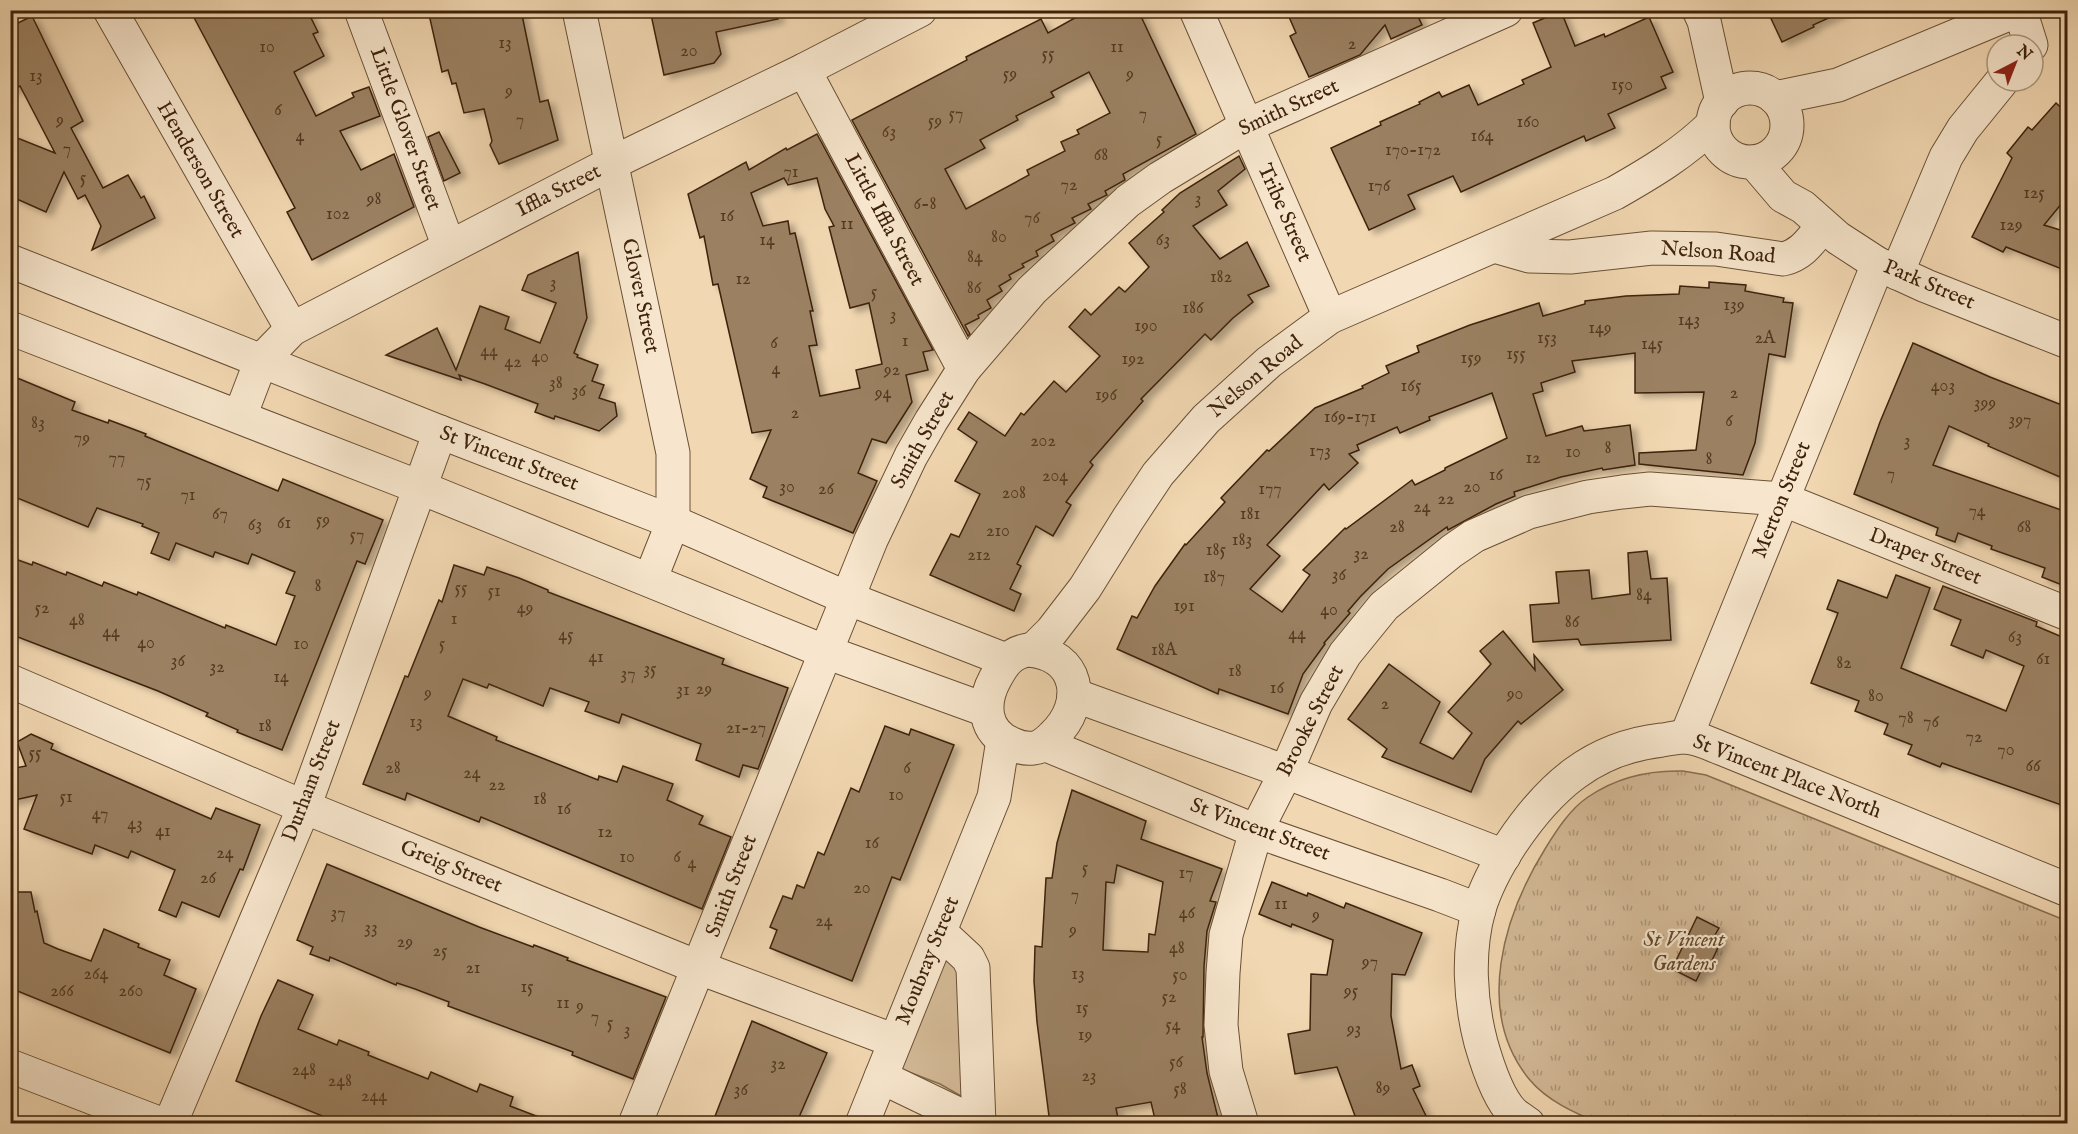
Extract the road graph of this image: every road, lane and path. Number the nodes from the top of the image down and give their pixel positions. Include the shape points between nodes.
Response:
1 (110, 10) edge
2 (361, 10) edge
3 (579, 10) edge
4 (920, 10) edge
5 (1196, 10) edge
6 (1506, 10) edge
7 (2019, 10) edge
8 (1702, 16) edge
9 (883, 19) edge
10 (1463, 19) edge
11 (2027, 33) edge
12 (804, 70) junction
13 (1992, 93) edge
14 (1751, 125) junction
15 (1246, 126) junction
16 (612, 164) junction
17 (1813, 216) junction
18 (1494, 246) junction
19 (449, 248) junction
20 (10, 261) edge
21 (1888, 268) junction
22 (1330, 317) junction
23 (10, 328) edge
24 (292, 329) junction
25 (2067, 342) edge
26 (261, 361) junction
27 (964, 369) junction
28 (240, 416) junction
29 (440, 432) junction
30 (419, 487) junction
31 (1782, 499) junction
32 (673, 522) junction
33 (650, 580) junction
34 (1085, 588) junction
35 (848, 598) junction
36 (2067, 614) edge
37 (826, 652) junction
38 (1019, 655) junction
39 (10, 681) edge
40 (1071, 682) junction
41 (986, 710) junction
42 (1686, 737) junction
43 (1026, 744) junction
44 (1286, 772) junction
45 (304, 807) junction
46 (1256, 831) junction
47 (1504, 856) junction
48 (2067, 890) edge
49 (1482, 899) junction
50 (940, 932) junction
51 (700, 968) junction
52 (896, 1041) junction
53 (10, 1066) edge
54 (881, 1077) junction
55 (161, 1124) edge
56 (170, 1124) edge
57 (635, 1124) edge
58 (862, 1124) edge
59 (970, 1124) edge
60 (979, 1124) edge
61 (1242, 1124) edge
62 (1528, 1124) edge

1 - 24 street, Henderson Street
2 - 19 street, Little Glover Street
3 - 16 street, Glover Street
4 - 9 street, Iffla Street
5 - 15 street, Tribe Street
6 - 10 street, Smith Street
7 - 11 street
7 - 14 street, Nelson Road
8 - 14 street
9 - 12 street, Iffla Street
10 - 15 street, Smith Street
12 - 16 street, Iffla Street
12 - 27 street, Little Iffla Street
13 - 21 street, Merton Street via 1946,157
14 - 17 street via 1785,167
14 - 18 street, Nelson Road via 1700,137 1615,193
15 - 22 street, Tribe Street
15 - 27 street, Smith Street via 1128,201 1032,290
16 - 19 street, Iffla Street
16 - 32 street, Glover Street via 672,453
17 - 18 street, Nelson Road via 1802,250 1782,259 1716,249 1652,248 1570,257 1529,256
17 - 21 street, Park Street
18 - 22 street, Nelson Road
19 - 24 street, Iffla Street
20 - 26 street, St Vincent Street
21 - 25 street, Park Street
21 - 31 street, Merton Street
22 - 34 street, Nelson Road via 1269,362 1206,419 1158,474
23 - 28 street
24 - 26 street, Iffla Street
26 - 28 street, Iffla Street
26 - 29 street, St Vincent Street
27 - 35 street, Smith Street via 911,456
28 - 30 street
29 - 30 street, Durham Street
29 - 32 street, St Vincent Street
30 - 33 street
30 - 45 street, Durham Street
31 - 36 street, Draper Street
31 - 42 street, Merton Street
31 - 44 street, Brooke Street via 1650,489 1622,492 1529,512 1474,536 1384,606 1345,654 1317,703
32 - 33 street, Glover Street
32 - 35 street, St Vincent Street
33 - 37 street
34 - 38 street, Nelson Road via 1052,631
34 - 40 street, Nelson Road
35 - 37 street, Smith Street
35 - 38 street, St Vincent Street
37 - 41 street
37 - 51 street, Smith Street
38 - 40 street via 1052,656
38 - 41 street via 991,687
39 - 45 street, Greig Street
40 - 43 street via 1066,719 1056,733
40 - 44 street
41 - 43 street via 995,734
42 - 47 street, St Vincent Place North via 1642,742 1609,753 1574,772 1547,797
42 - 48 street, St Vincent Place North
43 - 46 street, St Vincent Street
43 - 50 street, Moubray Street via 994,798
44 - 46 street, Brooke Street
44 - 47 street
45 - 51 street, Greig Street
45 - 56 street, Durham Street
46 - 49 street, St Vincent Street via 1440,895
46 - 61 street, Brooke Street via 1226,935 1223,973 1221,1025 1226,1071
47 - 49 street, St Vincent Place North
49 - 62 street via 1471,967 1477,1028 1505,1102
50 - 52 street, Moubray Street
50 - 60 street via 968,958 973,968
51 - 52 street, Greig Street
51 - 57 street, Smith Street
52 - 54 street, Moubray Street
53 - 55 street
54 - 58 street, Moubray Street
54 - 59 street via 958,1114

